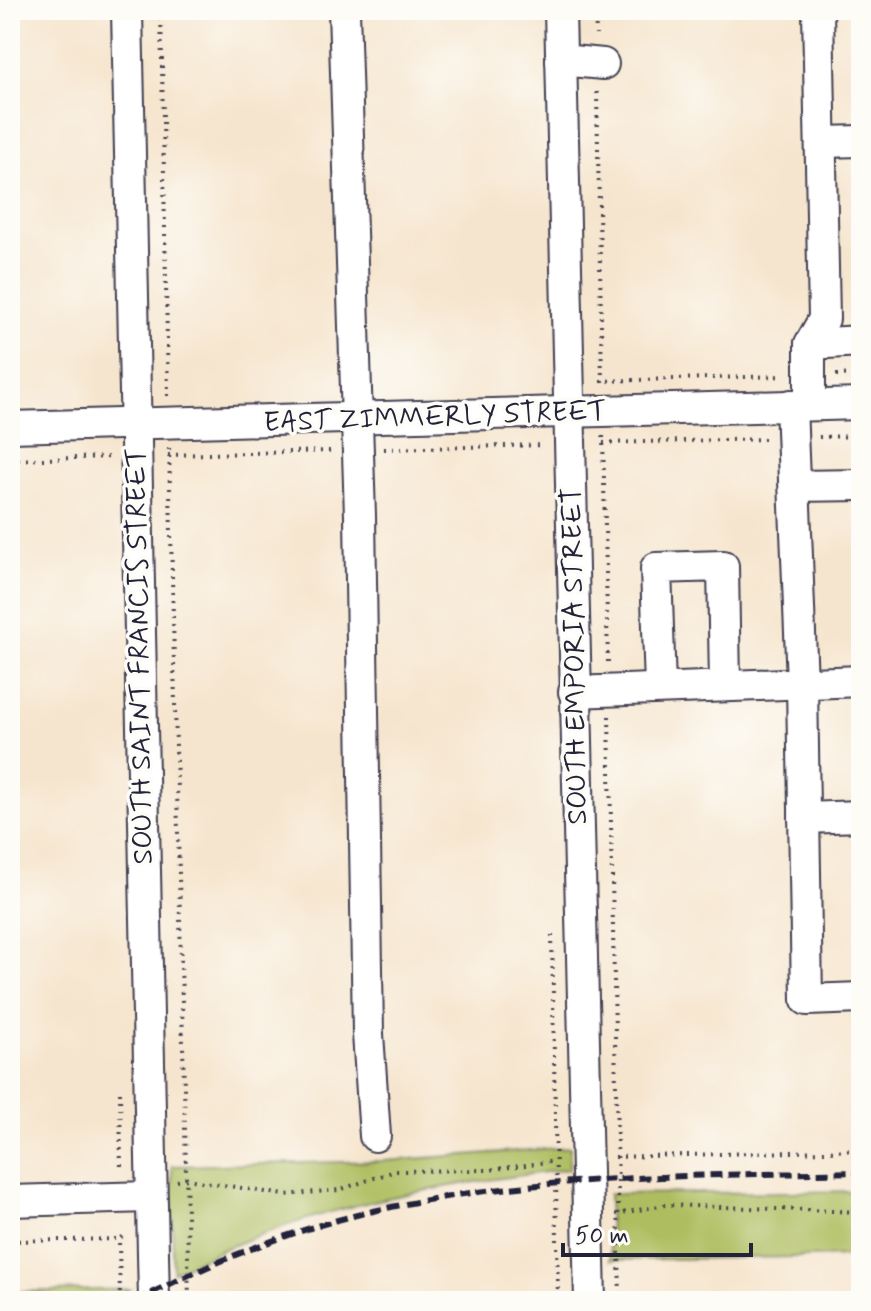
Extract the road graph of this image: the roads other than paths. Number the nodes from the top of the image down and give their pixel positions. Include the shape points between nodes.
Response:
1 (127, 10) edge
2 (344, 10) edge
3 (560, 10) edge
4 (818, 10) edge
5 (561, 60) junction
6 (600, 63) road end
7 (861, 141) edge
8 (823, 142) junction
9 (861, 341) edge
10 (810, 344) junction
11 (861, 404) edge
12 (801, 405) junction
13 (569, 411) junction
14 (357, 417) junction
15 (133, 423) junction
16 (10, 427) edge
17 (861, 485) edge
18 (795, 486) junction
19 (861, 681) edge
20 (802, 683) junction
21 (725, 686) junction
22 (660, 688) junction
23 (574, 692) junction
24 (861, 816) edge
25 (804, 818) junction
26 (861, 998) edge
27 (375, 1136) dead end
28 (149, 1197) junction
29 (10, 1201) edge
30 (154, 1301) edge
31 (590, 1301) edge

1 - 15 street, SOUTH SAINT FRANCIS STREET
2 - 14 street
3 - 5 street, SOUTH EMPORIA STREET
4 - 8 street
5 - 6 street
5 - 13 street, SOUTH EMPORIA STREET
7 - 8 street
8 - 10 street via 824,319
9 - 10 street
10 - 12 street
11 - 12 street, EAST ZIMMERLY STREET
12 - 13 street, EAST ZIMMERLY STREET
12 - 18 street via 793,438
13 - 14 street, EAST ZIMMERLY STREET
13 - 23 street, SOUTH EMPORIA STREET
14 - 15 street, EAST ZIMMERLY STREET
14 - 27 street via 361,793
15 - 16 street, EAST ZIMMERLY STREET
15 - 28 street, SOUTH SAINT FRANCIS STREET
17 - 18 street
18 - 20 street
19 - 20 street
20 - 21 street
20 - 25 street
21 - 22 street
21 - 22 street via 723,566 656,568
22 - 23 street
23 - 31 street, SOUTH EMPORIA STREET
24 - 25 street
25 - 26 street via 807,1000
28 - 29 street
28 - 30 street, SOUTH SAINT FRANCIS STREET

